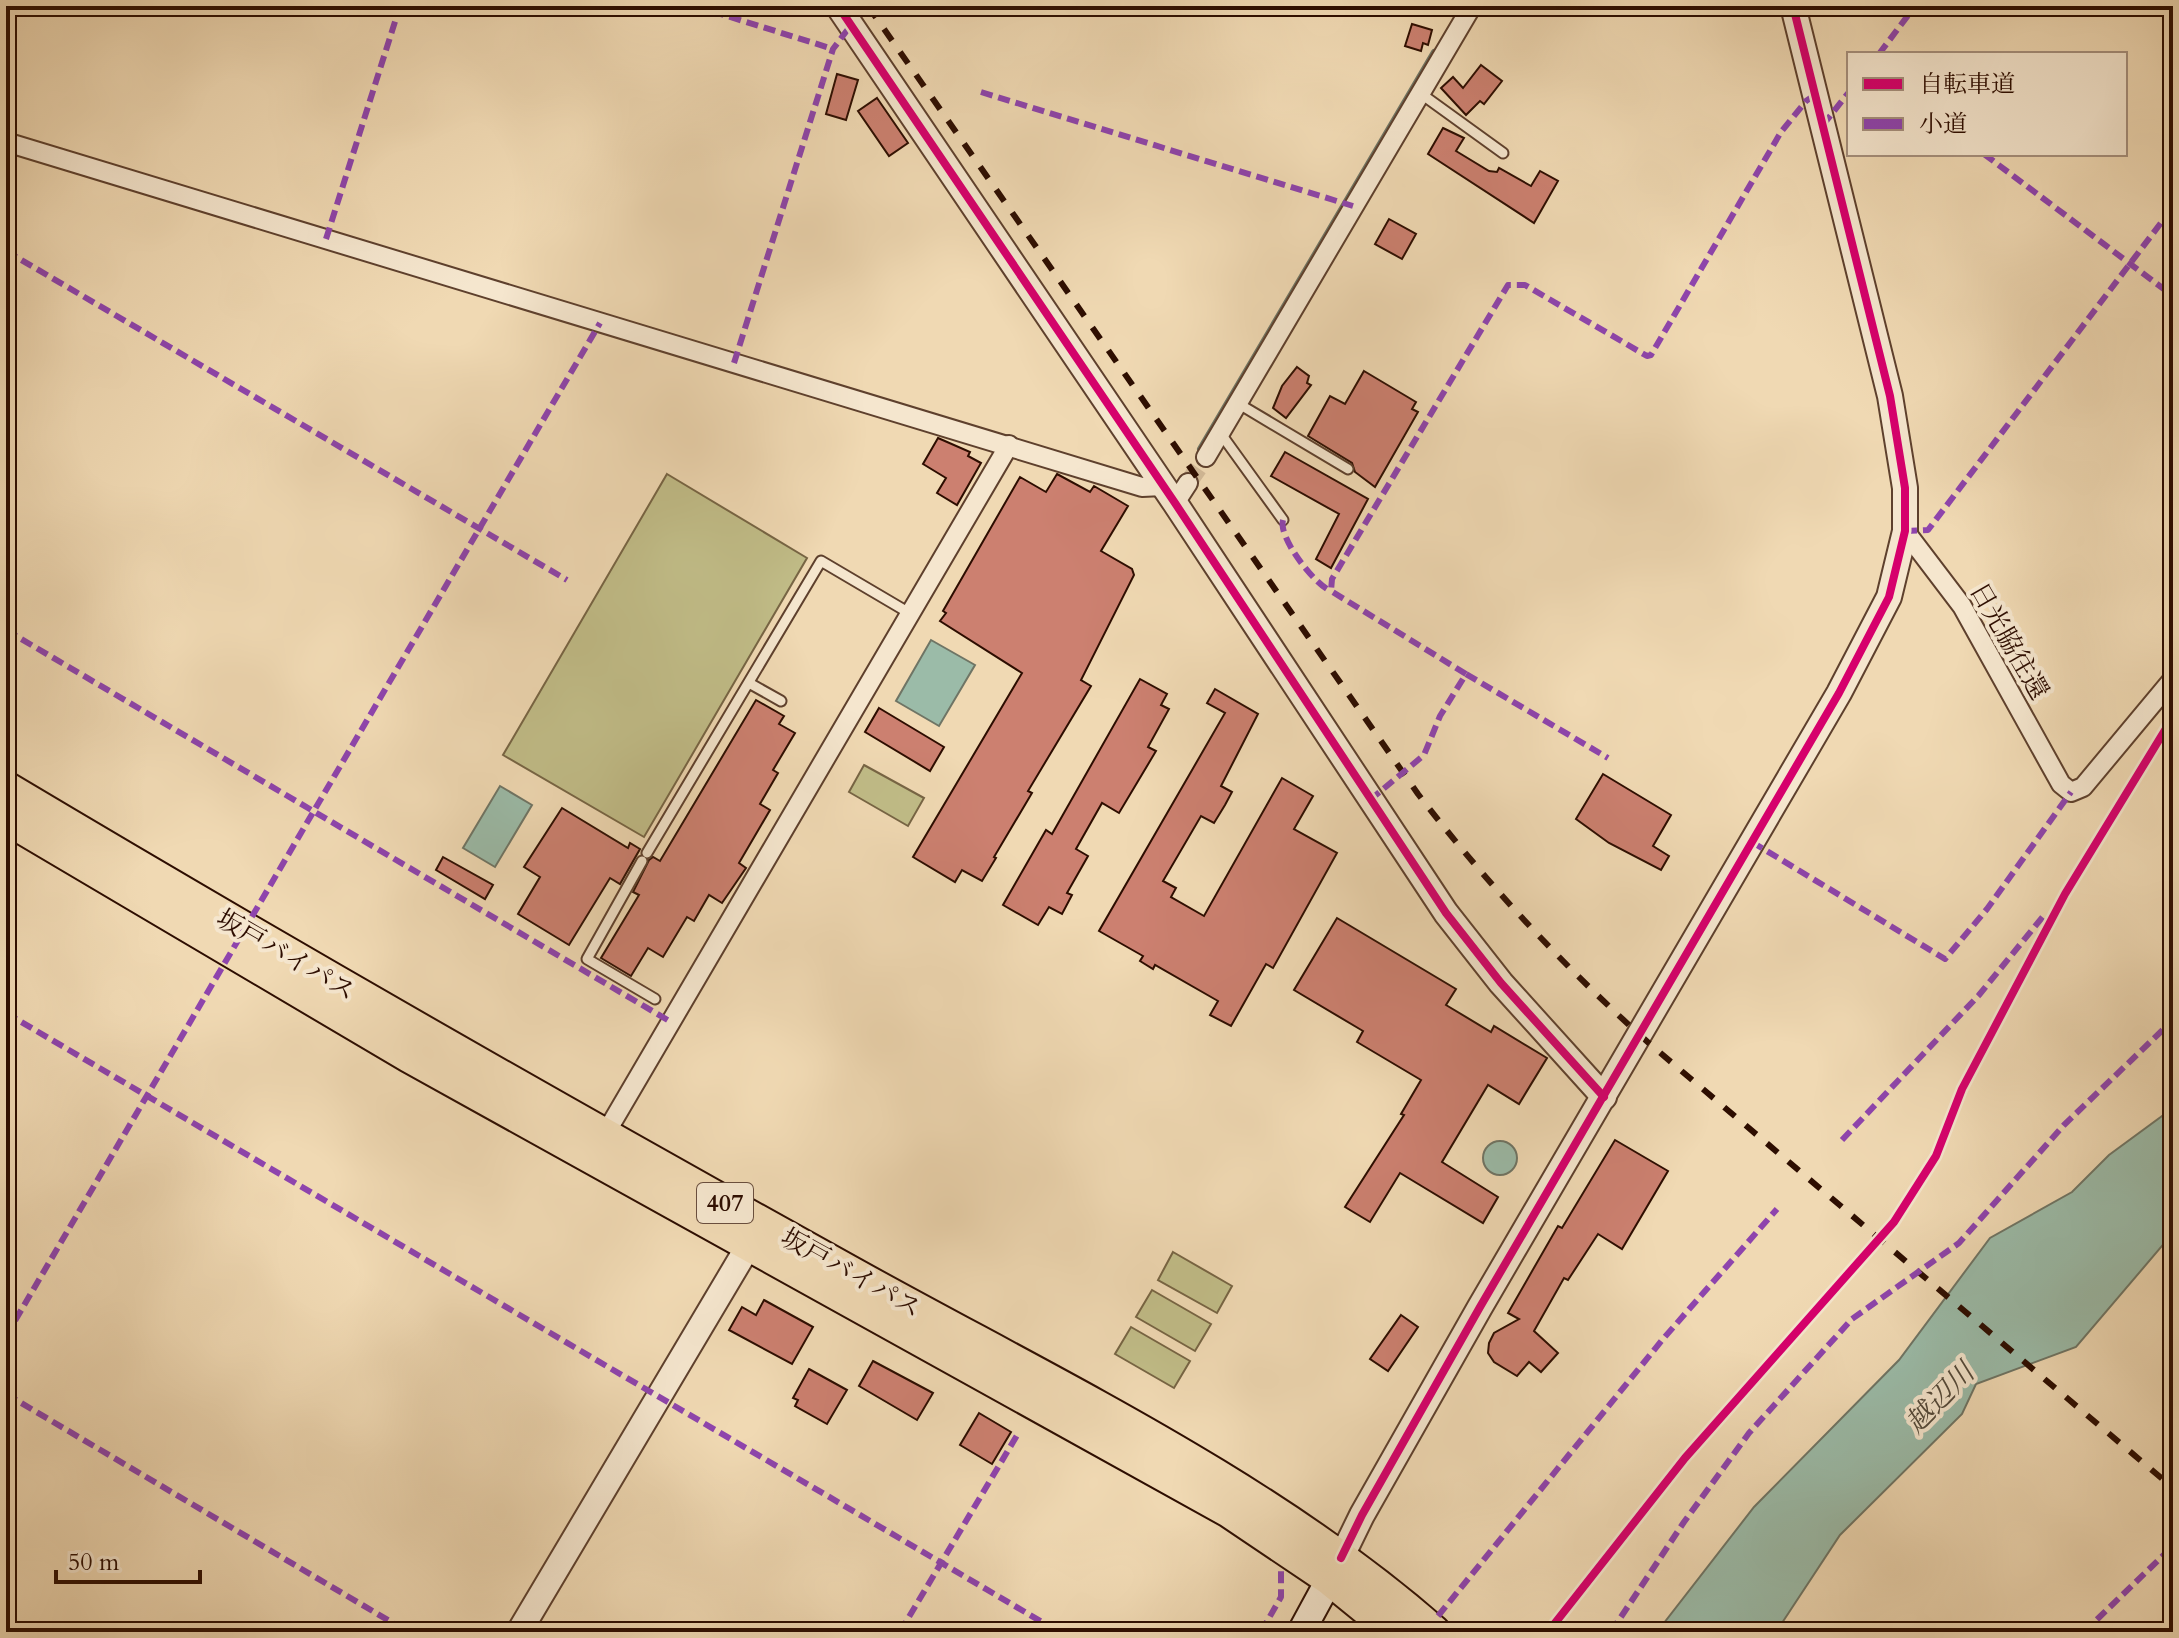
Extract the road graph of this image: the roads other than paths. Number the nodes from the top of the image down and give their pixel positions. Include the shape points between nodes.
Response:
1 (838, 6) edge
2 (1472, 6) edge
3 (1793, 6) edge
4 (1420, 93) junction
5 (6, 142) edge
6 (1503, 153) dead end
7 (1239, 404) junction
8 (1221, 434) junction
9 (1009, 445) junction
10 (1206, 457) tunnel mouth
11 (1348, 469) dead end
12 (1175, 490) junction
13 (1283, 520) dead end
14 (1905, 531) junction
15 (911, 614) junction
16 (2173, 679) edge
17 (749, 683) junction
18 (781, 701) dead end
19 (6, 788) edge
20 (6, 818) edge
21 (655, 999) dead end
22 (1604, 1097) junction
23 (604, 1136) junction
24 (749, 1245) junction
25 (1336, 1569) junction
26 (519, 1632) edge
27 (1301, 1632) edge
28 (1395, 1632) edge
29 (1434, 1632) edge

1 - 12 street
2 - 4 street
3 - 14 street via 1890,396 1902,454
4 - 6 lane
4 - 7 street
5 - 9 street
7 - 8 street
7 - 11 lane
8 - 10 street
8 - 13 lane
9 - 12 street via 1142,487
9 - 15 street
12 - 22 street via 1446,913
14 - 16 street, 日光脇往還 via 1962,606 2061,784 2071,792 2083,787
14 - 22 street via 1889,597 1871,636
15 - 17 lane via 821,561
15 - 23 street
17 - 18 lane
17 - 21 lane via 587,959
19 - 23 highway, 坂戸バイパス / 407
20 - 24 highway, 坂戸バイパス / 407 via 409,1056
22 - 25 street via 1362,1515
23 - 25 highway, 坂戸バイパス / 407 via 1203,1469
24 - 25 highway, 坂戸バイパス / 407
24 - 26 street
25 - 27 main road
25 - 28 highway, 坂戸バイパス / 407
25 - 29 highway, 坂戸バイパス / 407 via 1377,1582

